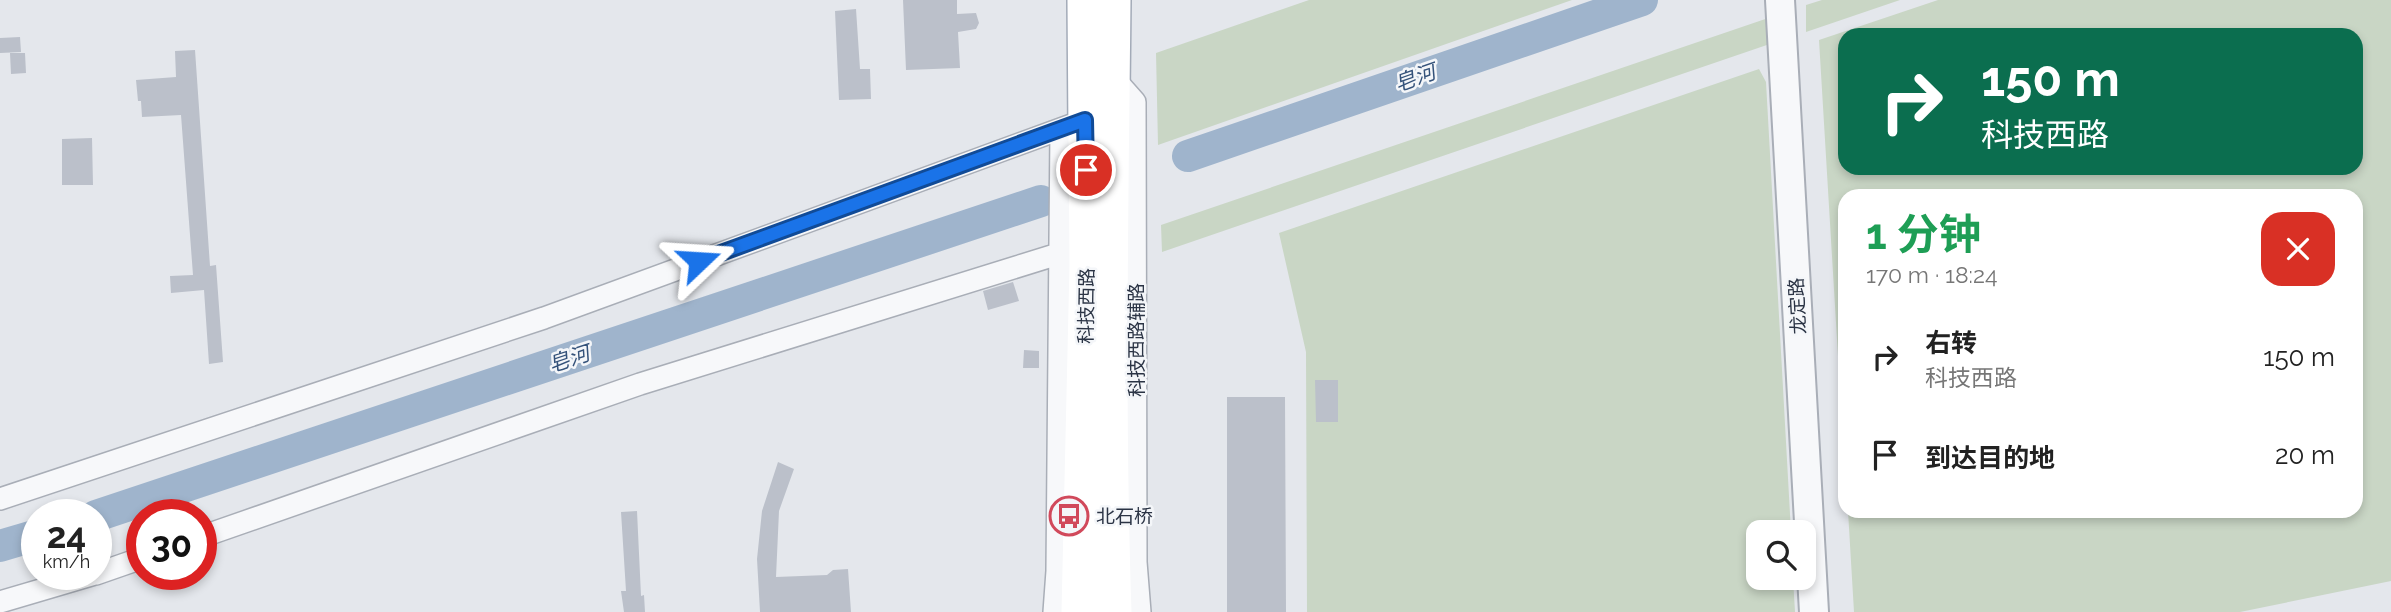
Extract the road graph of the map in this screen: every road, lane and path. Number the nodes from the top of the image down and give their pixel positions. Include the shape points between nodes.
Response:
1 (1086, 0) edge
2 (1113, 0) edge
3 (1780, 0) edge
4 (1112, 76) junction
5 (1073, 125) junction
6 (1073, 250) junction
7 (0, 499) edge
8 (217, 531) edge
9 (39, 590) edge
10 (0, 601) edge
11 (1054, 612) edge
12 (1079, 612) edge
13 (1114, 612) edge
14 (1140, 612) edge
15 (1814, 612) edge

1 - 5 main road, 科技西路
2 - 4 main road, 科技西路
3 - 15 street, 龙定路
4 - 13 main road, 科技西路
4 - 14 street, 科技西路辅路 via 1135,102 1136,562
5 - 6 main road, 科技西路
5 - 7 street via 544,318
6 - 8 street via 640,384
6 - 11 street
6 - 12 main road, 科技西路 via 1083,515
9 - 10 street

